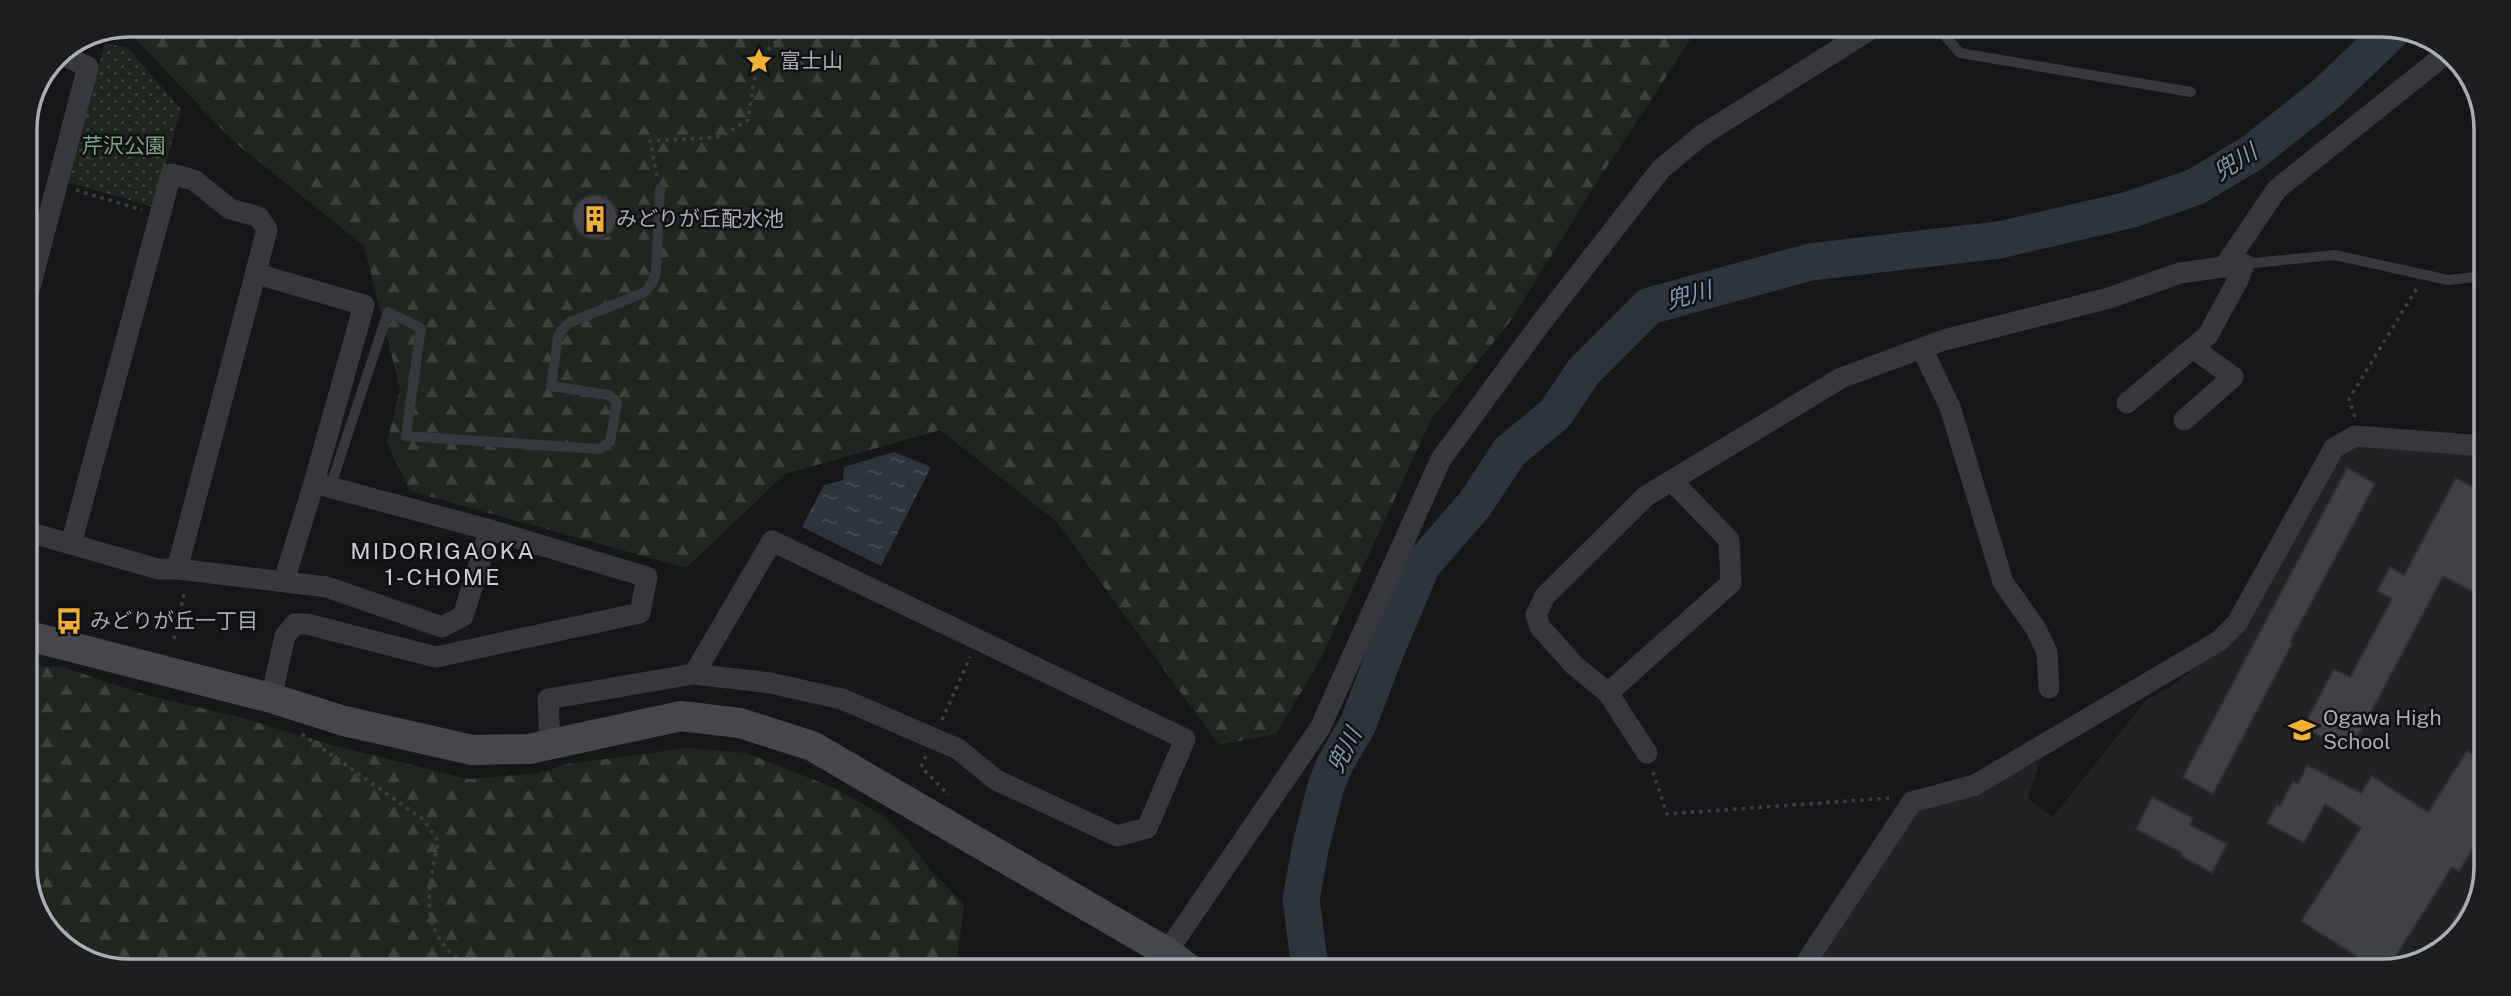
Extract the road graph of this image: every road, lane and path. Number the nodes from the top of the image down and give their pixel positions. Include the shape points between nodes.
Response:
1 (785, 37) edge
2 (1858, 37) edge
3 (1946, 37) edge
4 (2441, 58) edge
5 (70, 59) edge
6 (2191, 93) dead end
7 (58, 185) junction
8 (660, 190) joint
9 (161, 215) junction
10 (37, 262) edge
11 (2234, 266) junction
12 (257, 274) junction
13 (2424, 276) junction
14 (2474, 277) edge
15 (2193, 348) junction
16 (1923, 349) junction
17 (2127, 403) dead end
18 (2184, 420) dead end
19 (2355, 436) junction
20 (2474, 445) edge
21 (1672, 481) junction
22 (322, 485) junction
23 (490, 530) junction
24 (37, 534) edge
25 (72, 544) junction
26 (177, 569) junction
27 (284, 581) junction
28 (184, 594) dead end
29 (37, 638) edge
30 (174, 639) dead end
31 (978, 639) junction
32 (694, 674) junction
33 (2049, 688) dead end
34 (1608, 693) junction
35 (271, 698) junction
36 (297, 731) dead end
37 (933, 738) junction
38 (550, 744) junction
39 (1647, 753) joint
40 (949, 796) dead end
41 (1912, 802) junction
42 (458, 959) edge
43 (1164, 959) edge
44 (1174, 959) edge
45 (1808, 959) edge

1 - 8 path via 767,49 755,73 748,120 720,136 650,141
2 - 44 street via 1702,135 1661,169 1541,323 1441,459 1320,728
3 - 6 lane via 1960,53
4 - 11 street via 2277,189
5 - 7 street via 88,67
7 - 9 path
7 - 10 street
8 - 22 lane via 652,284 645,292 569,323 558,337 551,386 609,395 617,402 610,442 599,449 406,436 421,328 388,312
9 - 12 street via 171,174 194,180 230,209 259,217 267,230
9 - 25 street
11 - 13 lane via 2335,255
11 - 15 street via 2238,280 2208,335
11 - 16 street via 2180,273 2109,298
12 - 22 street via 364,305
12 - 26 street
13 - 14 lane
13 - 19 path via 2349,399 2358,425
15 - 17 street
15 - 18 street via 2234,377
16 - 21 street via 1841,378
16 - 33 street via 1950,407 2003,582 2047,652
19 - 20 street
19 - 41 street via 2334,448 2237,623 2219,641 1975,786
21 - 34 street via 1729,540 1731,583
21 - 34 street via 1646,496 1545,596 1536,615 1539,627 1574,665
22 - 23 street
22 - 27 street
23 - 27 street via 463,616 442,627 353,594
23 - 35 street via 647,577 639,613 436,657 295,624 285,636
24 - 25 street
25 - 26 street via 158,569
26 - 27 street
28 - 30 path
29 - 35 street
31 - 32 street via 772,541
31 - 37 path
31 - 37 street via 1185,739 1147,828 1117,836 996,780 958,749
32 - 37 street via 770,683 842,699
32 - 38 street via 548,699
34 - 39 street
35 - 38 street via 472,750
36 - 42 path via 424,820 438,841 429,876 433,930
37 - 40 path via 921,767
38 - 43 street via 681,716 740,723 812,746
39 - 41 path via 1667,814 1902,797
41 - 45 street

